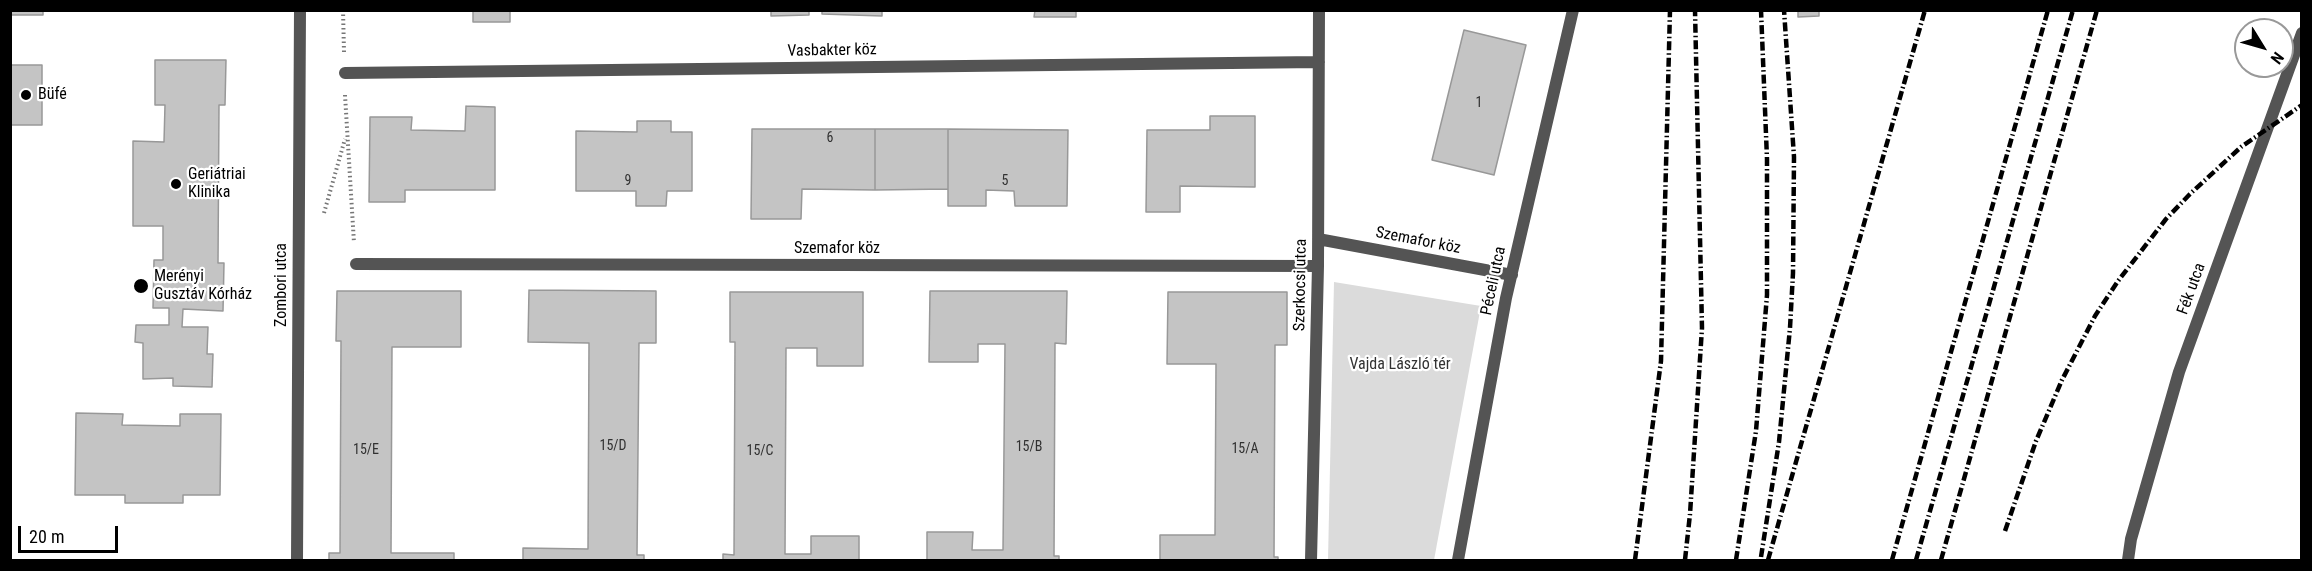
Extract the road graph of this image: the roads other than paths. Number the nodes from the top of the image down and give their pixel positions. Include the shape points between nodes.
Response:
1 (300, 10) edge
2 (1319, 10) edge
3 (1573, 10) edge
4 (2301, 33) edge
5 (1318, 62) junction
6 (345, 73) road end
7 (1318, 239) junction
8 (356, 264) road end
9 (1318, 266) junction
10 (1512, 275) junction
11 (297, 561) edge
12 (1311, 561) edge
13 (1458, 561) edge
14 (2128, 561) edge

1 - 11 street, Zombori utca
2 - 5 street, Szerkocsi utca
3 - 10 street, Péceli utca
4 - 14 street, Fék utca via 2179,372
5 - 6 street, Vasbakter köz
5 - 7 street, Szerkocsi utca
7 - 9 street, Szerkocsi utca
7 - 10 street, Szemafor köz
8 - 9 street, Szemafor köz
9 - 12 street, Szerkocsi utca
10 - 13 street, Péceli utca

